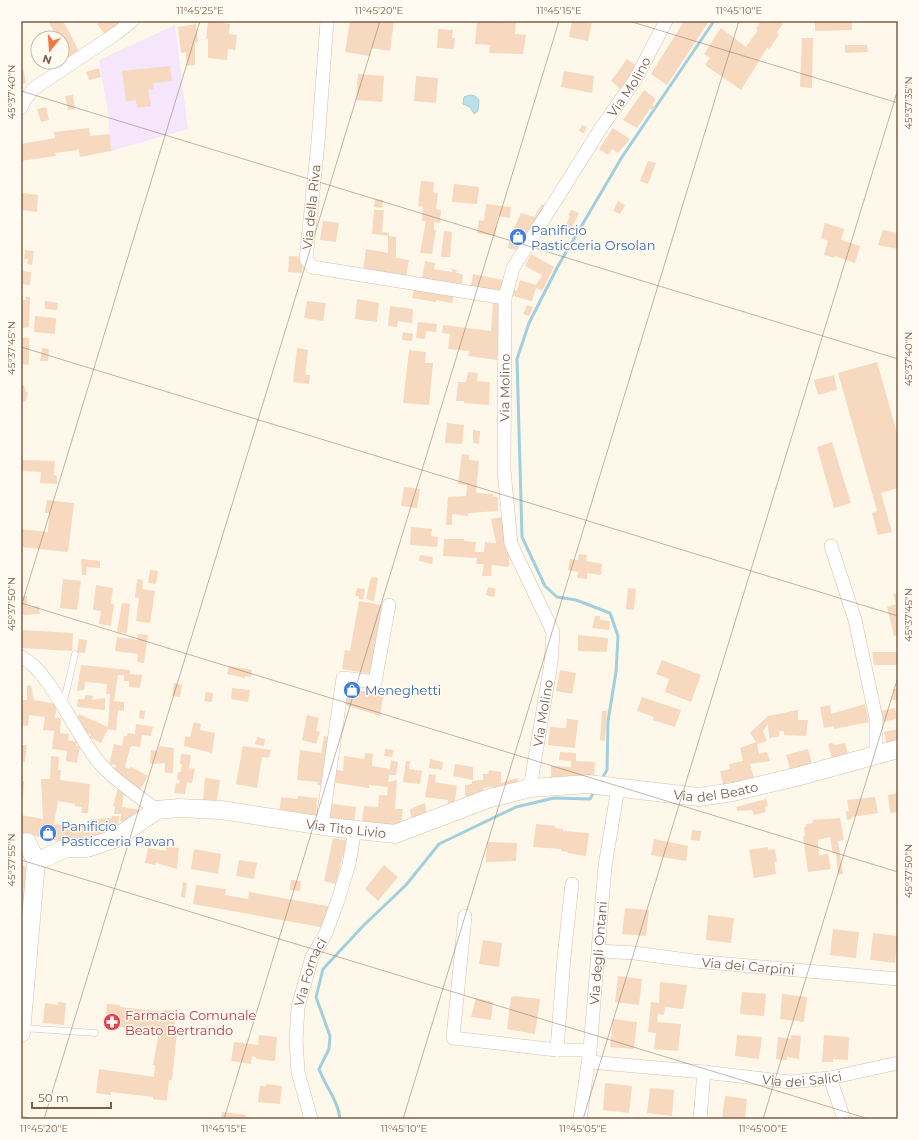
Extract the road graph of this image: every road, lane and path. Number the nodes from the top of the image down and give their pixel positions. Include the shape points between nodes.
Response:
1 (132, 21) edge
2 (327, 21) edge
3 (666, 21) edge
4 (27, 90) edge
5 (21, 108) edge
6 (505, 298) junction
7 (831, 546) dead end
8 (389, 605) dead end
9 (75, 654) dead end
10 (21, 657) edge
11 (63, 706) junction
12 (898, 749) edge
13 (876, 754) junction
14 (612, 787) junction
15 (530, 788) junction
16 (156, 810) junction
17 (322, 826) junction
18 (355, 829) junction
19 (24, 841) edge
20 (66, 848) junction
21 (36, 862) junction
22 (572, 884) dead end
23 (465, 916) dead end
24 (599, 952) junction
25 (898, 979) edge
26 (21, 1028) edge
27 (21, 1033) edge
28 (95, 1033) dead end
29 (557, 1050) junction
30 (589, 1056) junction
31 (898, 1063) edge
32 (704, 1072) junction
33 (830, 1078) junction
34 (311, 1119) edge
35 (580, 1119) edge
36 (700, 1119) edge
37 (844, 1119) edge

1 - 4 street via 117,34
2 - 6 street, Via della Riva via 306,259 312,267
3 - 6 street, Via Molino via 635,80 601,128 513,268
4 - 5 street
6 - 15 street, Via Molino via 504,470 511,544 553,632 551,663
7 - 13 street via 856,627 876,718
8 - 17 street via 376,682 343,678
9 - 11 lane
10 - 11 street via 29,661
11 - 16 street via 86,746 104,768
12 - 13 street, Via del Beato
13 - 14 street, Via del Beato via 792,778 699,797
14 - 15 street, Via del Beato via 588,784
14 - 24 street, Via degli Ontani
15 - 18 street, Via Tito Livio via 487,799 395,834
16 - 17 street, Via Tito Livio via 221,810
16 - 20 street, Via Tito Livio via 114,839 87,848
17 - 18 street, Via Tito Livio
18 - 34 street, Via Fornaci via 349,864 338,900 326,933 312,957 298,1007 298,1072
19 - 20 street, Via Tito Livio
19 - 21 street
20 - 21 street, Via Tito Livio
21 - 26 street
22 - 29 street
23 - 29 street, Via dei Salici via 453,1038
24 - 25 street, Via dei Carpini via 635,953 694,961
24 - 30 street, Via degli Ontani
26 - 27 street
26 - 28 lane
29 - 30 street, Via dei Salici
30 - 32 street, Via dei Salici
30 - 35 street, Via degli Ontani
31 - 33 street, Via dei Salici
32 - 33 street, Via dei Salici via 790,1082
32 - 36 street
33 - 37 street

